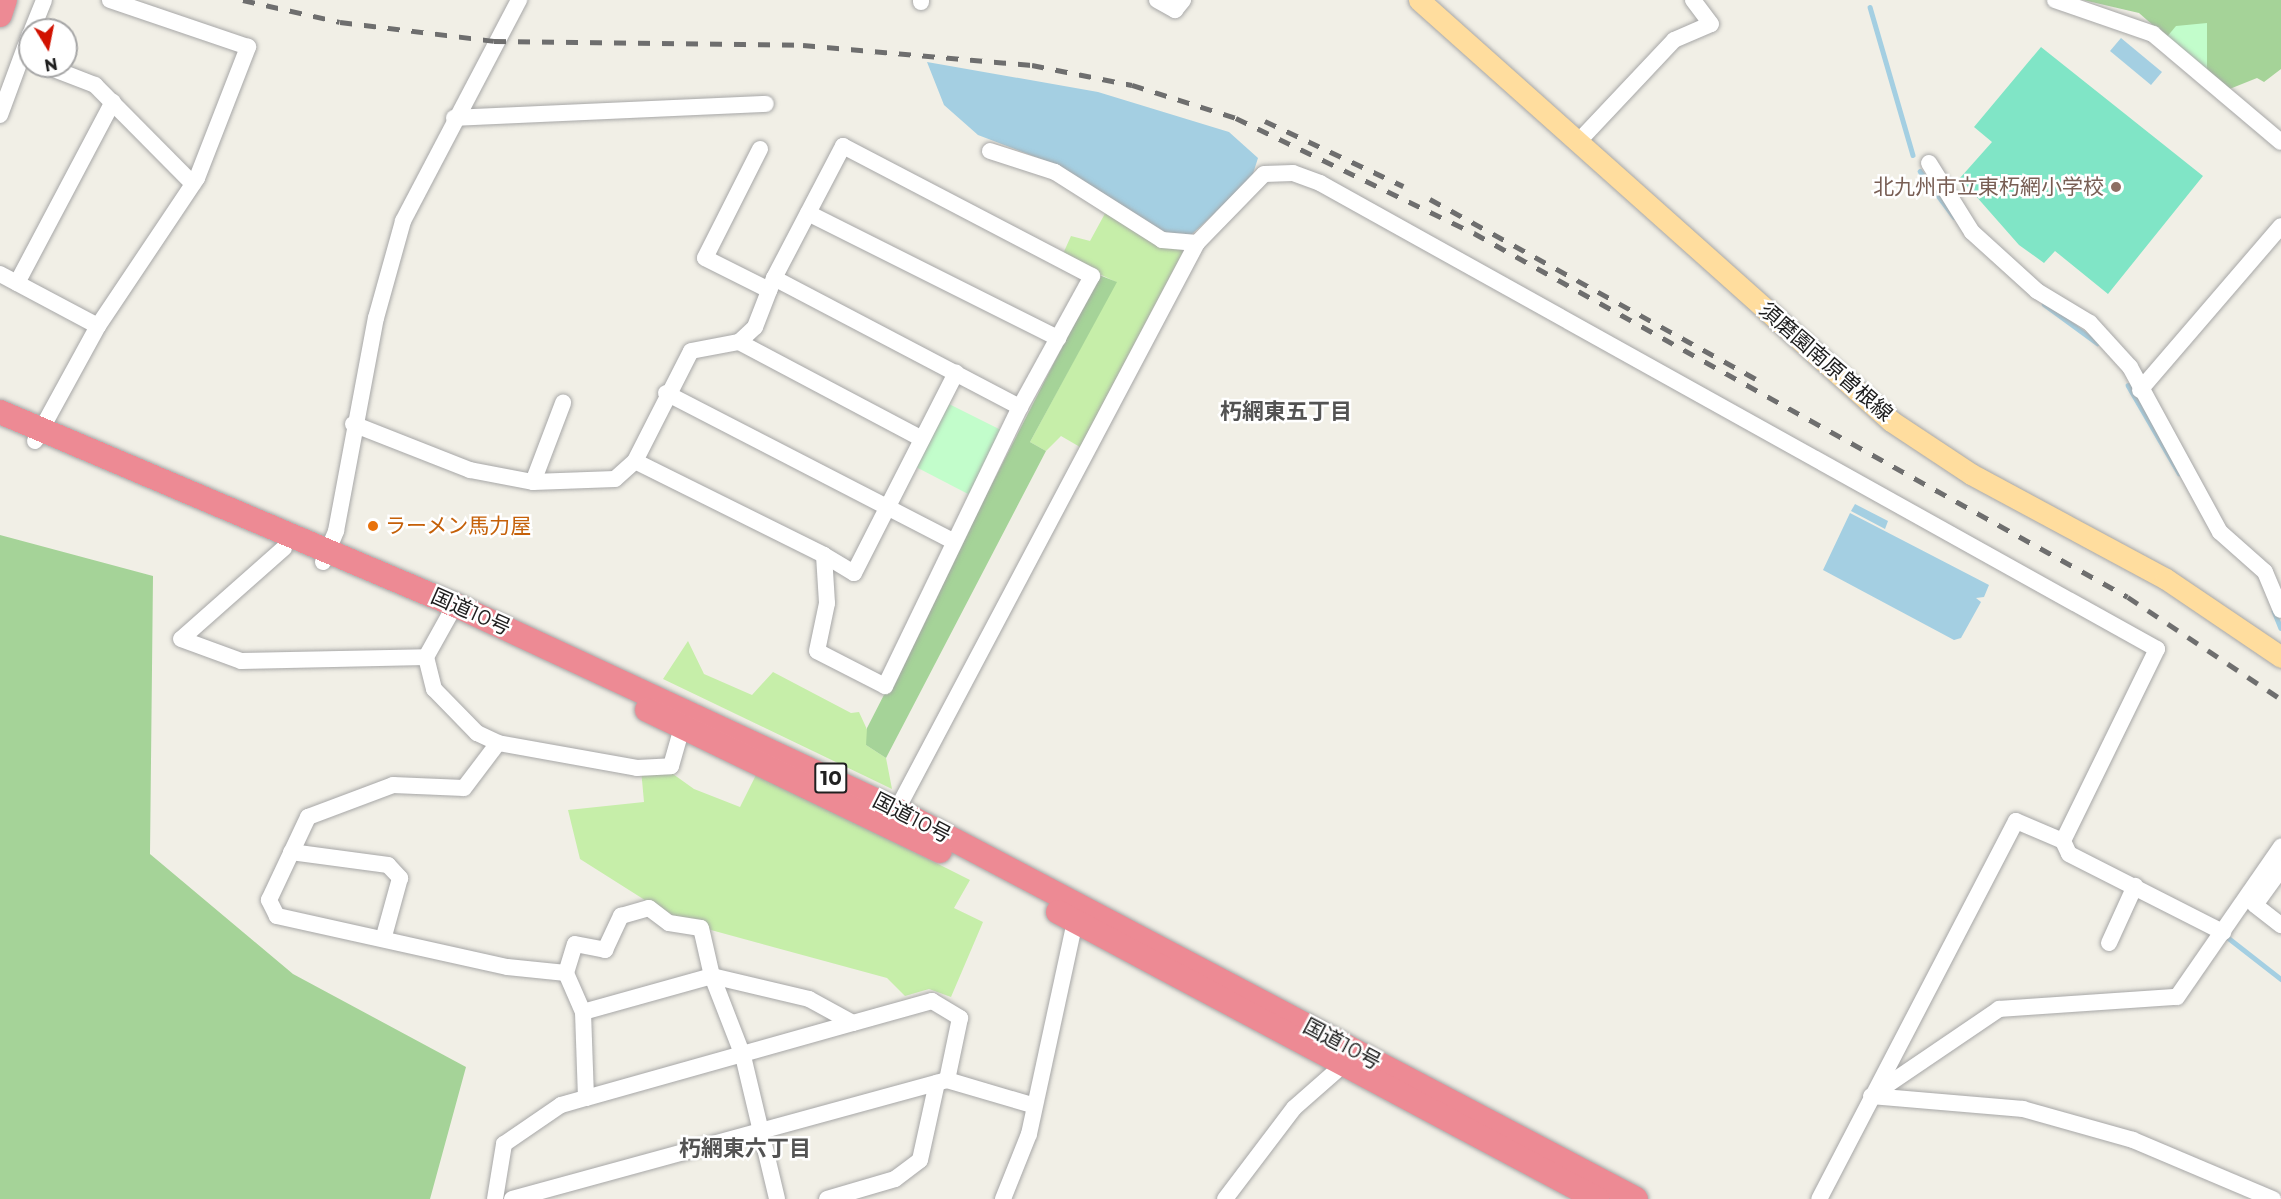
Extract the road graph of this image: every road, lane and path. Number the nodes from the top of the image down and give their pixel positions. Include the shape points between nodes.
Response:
1 (5, 0) edge
2 (44, 0) edge
3 (110, 0) edge
4 (519, 0) edge
5 (1157, 0) edge
6 (1183, 0) edge
7 (1419, 0) edge
8 (1693, 0) edge
9 (2055, 0) edge
10 (0, 15) edge
11 (37, 18) edge
12 (18, 74) edge
13 (77, 78) edge
14 (112, 102) junction
15 (766, 104) dead end
16 (0, 115) edge
17 (454, 118) junction
18 (1578, 142) junction
19 (2281, 142) edge
20 (759, 149) dead end
21 (990, 151) dead end
22 (1929, 163) dead end
23 (193, 184) junction
24 (808, 213) junction
25 (2281, 226) edge
26 (1197, 243) junction
27 (0, 274) edge
28 (17, 284) junction
29 (771, 284) junction
30 (98, 326) junction
31 (1058, 339) junction
32 (739, 342) junction
33 (956, 373) junction
34 (2140, 390) junction
35 (666, 393) junction
36 (563, 403) dead end
37 (1020, 407) junction
38 (0, 412) edge
39 (353, 424) junction
40 (0, 429) edge
41 (38, 435) junction
42 (922, 440) junction
43 (635, 461) junction
44 (533, 482) junction
45 (886, 508) junction
46 (953, 541) junction
47 (284, 548) junction
48 (824, 555) junction
49 (327, 556) junction
50 (2281, 610) edge
51 (451, 611) junction
52 (426, 657) junction
53 (2281, 657) edge
54 (685, 718) junction
55 (498, 743) junction
56 (893, 817) junction
57 (2063, 841) junction
58 (2281, 847) edge
59 (291, 852) junction
60 (2281, 869) edge
61 (2134, 886) junction
62 (1075, 921) junction
63 (2281, 925) edge
64 (2223, 932) junction
65 (384, 936) junction
66 (2109, 943) dead end
67 (566, 974) junction
68 (712, 976) junction
69 (583, 1012) junction
70 (853, 1023) junction
71 (743, 1056) junction
72 (1344, 1064) junction
73 (942, 1082) junction
74 (1871, 1096) junction
75 (585, 1098) junction
76 (1032, 1105) junction
77 (758, 1129) junction
78 (495, 1199) edge
79 (512, 1199) edge
80 (777, 1199) edge
81 (827, 1199) edge
82 (1003, 1199) edge
83 (1226, 1199) edge
84 (1596, 1199) edge
85 (1636, 1199) edge
86 (1819, 1199) edge
87 (2273, 1199) edge

1 - 10 highway
2 - 11 street
3 - 23 street via 248,47
4 - 17 street
5 - 6 street via 1175,10
7 - 18 main road, 須磨園南原曽根線
8 - 18 street via 1711,24 1674,40
9 - 19 street via 2153,34
12 - 16 street
13 - 14 street via 95,85
14 - 23 street
14 - 28 street
15 - 17 street
17 - 39 street via 403,220
18 - 53 main road, 須磨園南原曽根線 via 1891,421 1971,474 2166,579
20 - 29 street via 705,258
21 - 26 street via 1055,172 1162,240
22 - 34 street via 1972,232 2037,291 2090,323 2130,367
23 - 30 street
24 - 29 street
24 - 31 street
24 - 31 street via 843,146 1092,276
25 - 34 street
26 - 56 street
26 - 57 street via 1264,174 1293,173 1320,183 2157,649
27 - 28 street
28 - 30 street
29 - 32 street via 754,327
29 - 33 street
30 - 41 street
31 - 37 street
32 - 35 street via 691,351
32 - 42 street
33 - 37 street
33 - 42 street
34 - 50 street via 2220,532 2265,572
35 - 43 street
35 - 45 street
36 - 44 street
37 - 46 street
38 - 41 highway, 国道10号 / 10
39 - 44 street via 470,470
39 - 49 street
40 - 41 highway, 国道10号 / 10
41 - 47 highway, 国道10号 / 10
41 - 49 highway, 国道10号 / 10
42 - 45 street
43 - 44 street via 615,479
43 - 48 street
45 - 46 street
45 - 48 street via 854,573
46 - 48 street via 885,686 817,651 826,603
47 - 49 highway, 国道10号 / 10
47 - 52 street via 180,639 241,661
49 - 51 highway, 国道10号 / 10
51 - 52 street
51 - 54 highway, 国道10号 / 10
52 - 55 street via 434,689 477,734
54 - 55 street via 672,766 637,768
54 - 56 highway, 国道10号 / 10
55 - 59 street via 464,788 393,785 308,817
56 - 62 highway, 国道10号 / 10
56 - 85 highway, 国道10号 / 10
57 - 61 street via 2069,854
57 - 74 street via 2016,821
58 - 64 street
59 - 65 street via 388,865 400,878
59 - 65 street via 269,900 270,912
60 - 63 street via 2255,905
61 - 64 street
61 - 66 street
62 - 72 highway, 国道10号 / 10
62 - 76 street
64 - 74 street via 2177,997 1999,1009
65 - 67 street via 497,965
67 - 68 street via 575,944 605,950 621,916 649,908 669,923 701,928
67 - 69 street
68 - 69 street
68 - 70 street via 809,999
68 - 71 street
69 - 75 street
70 - 71 street
70 - 73 street via 932,1001 960,1018
71 - 75 street
71 - 77 street
72 - 83 street via 1294,1108
72 - 84 highway, 国道10号 / 10
73 - 76 street
73 - 77 street
73 - 81 street via 920,1160 895,1179
74 - 86 street
74 - 87 street via 2023,1109 2133,1140
75 - 78 street via 561,1105 504,1144
76 - 82 street via 1029,1134
77 - 79 street
77 - 80 street

